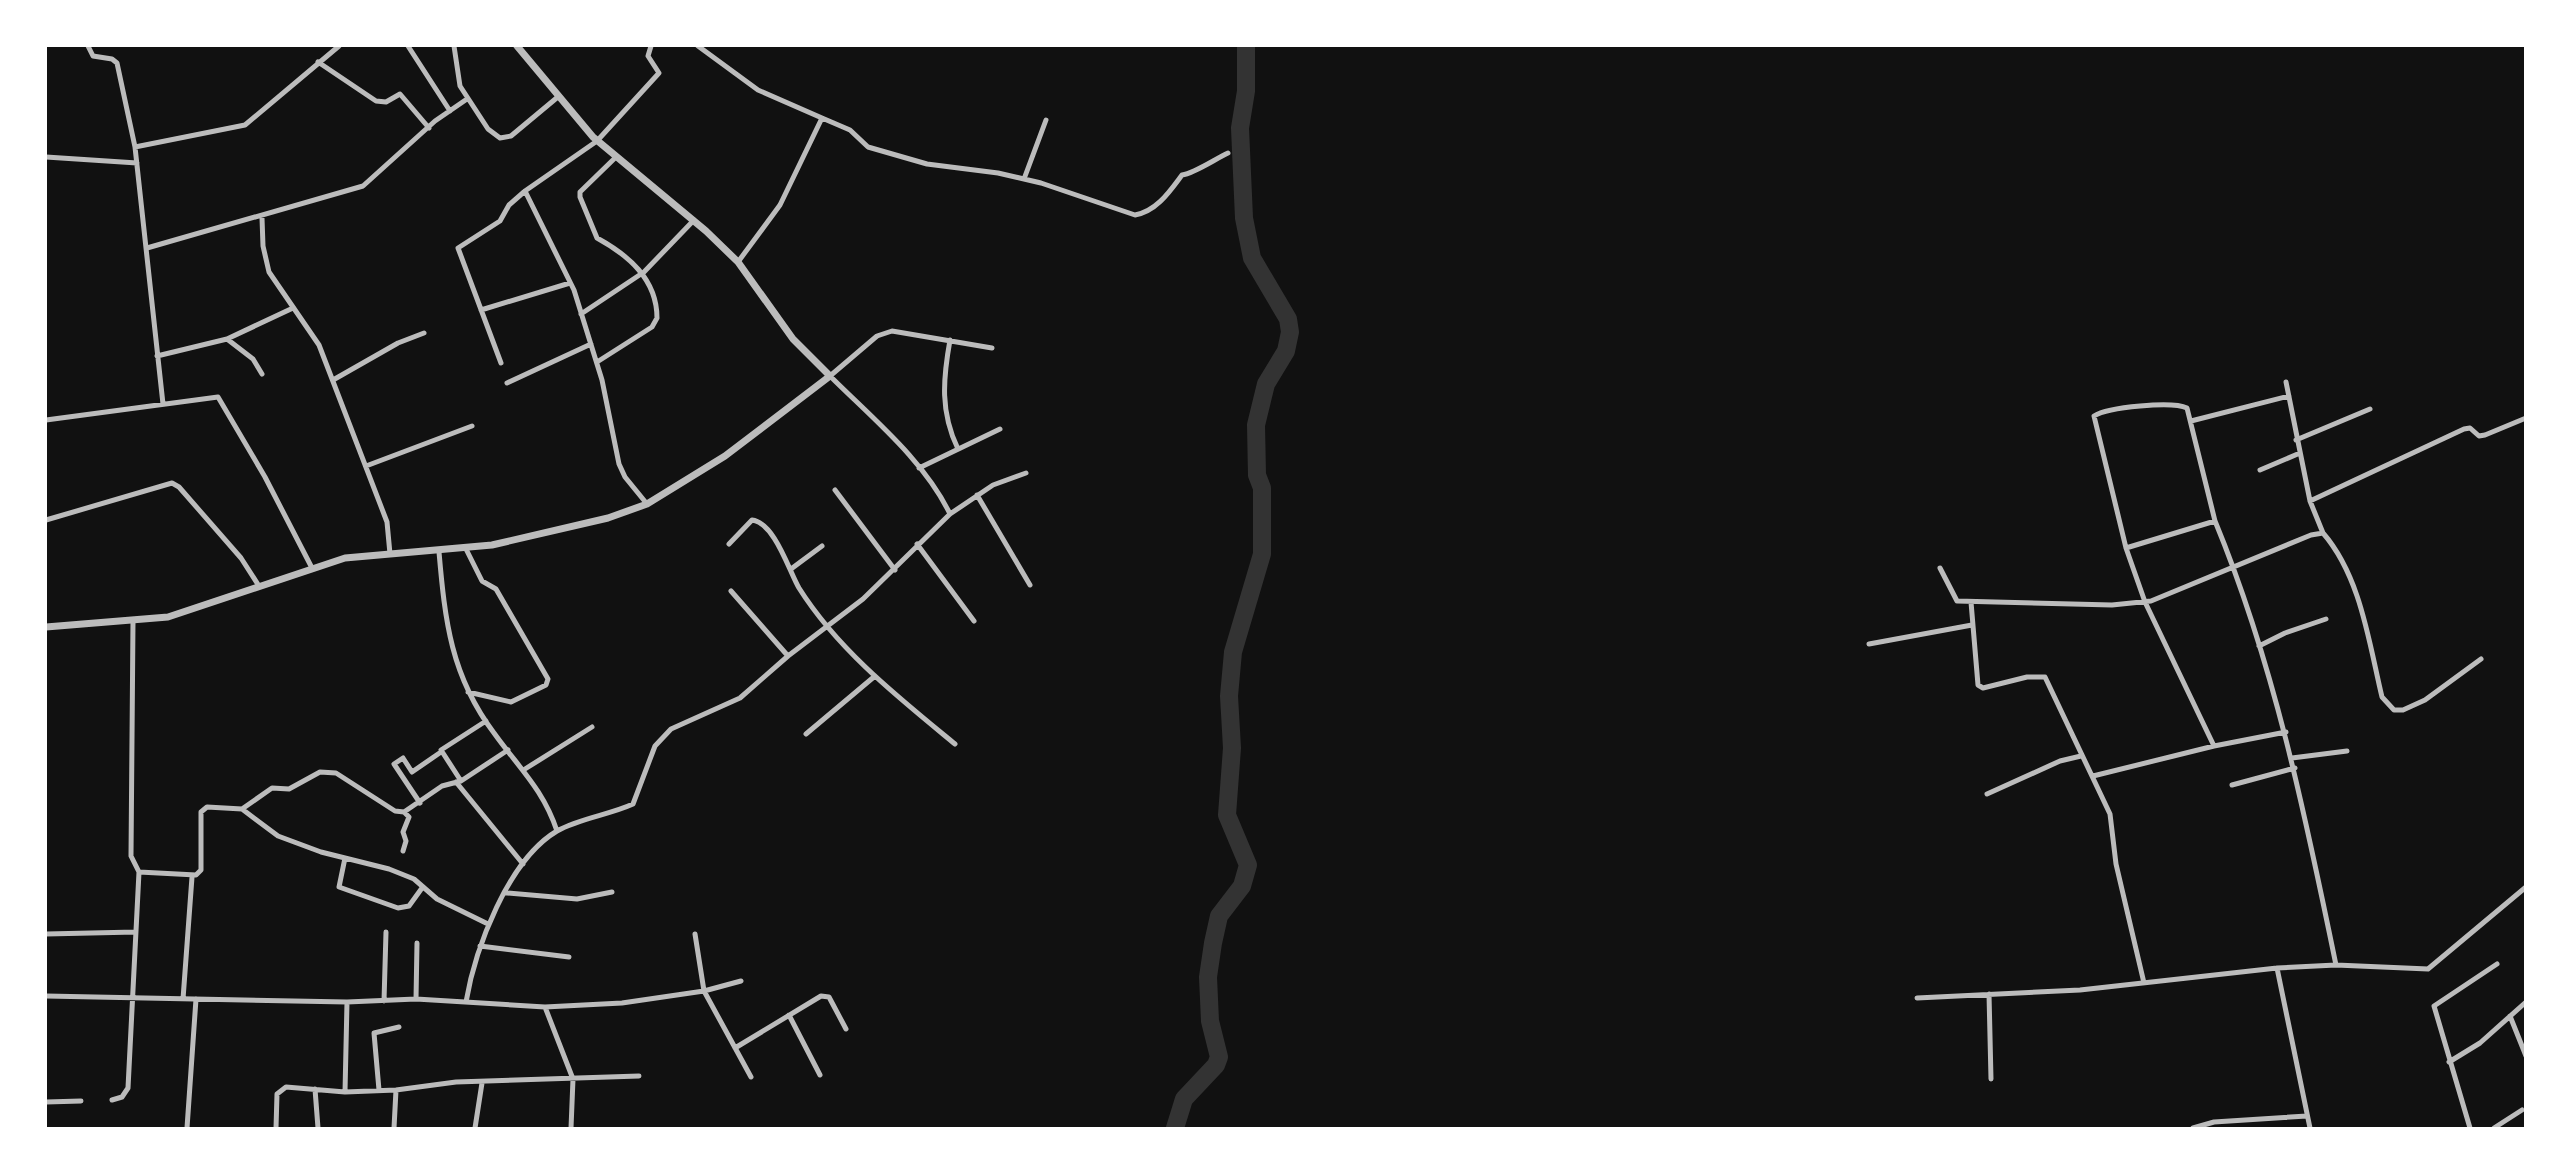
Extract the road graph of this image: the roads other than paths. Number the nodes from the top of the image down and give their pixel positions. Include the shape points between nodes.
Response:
1 (88, 46) edge
2 (339, 46) edge
3 (408, 46) edge
4 (454, 46) edge
5 (517, 46) edge
6 (651, 46) edge
7 (698, 46) edge
8 (318, 62) junction
9 (559, 96) junction
10 (467, 99) junction
11 (450, 111) junction
12 (822, 118) junction
13 (1046, 120) dead end
14 (429, 128) junction
15 (597, 141) junction
16 (135, 146) junction
17 (1228, 153) dead end
18 (46, 157) edge
19 (616, 157) junction
20 (137, 163) junction
21 (1024, 179) junction
22 (525, 191) junction
23 (262, 218) junction
24 (694, 220) junction
25 (147, 248) junction
26 (738, 262) junction
27 (644, 272) junction
28 (570, 283) junction
29 (293, 308) junction
30 (481, 310) junction
31 (581, 314) junction
32 (424, 333) dead end
33 (227, 339) junction
34 (950, 340) junction
35 (591, 344) junction
36 (992, 348) dead end
37 (157, 356) junction
38 (597, 362) junction
39 (501, 363) dead end
40 (262, 374) dead end
41 (830, 376) junction
42 (333, 380) junction
43 (2286, 382) dead end
44 (508, 383) dead end
45 (2288, 396) junction
46 (163, 404) junction
47 (2370, 409) dead end
48 (2525, 418) edge
49 (46, 420) edge
50 (2191, 421) junction
51 (472, 426) dead end
52 (1000, 429) dead end
53 (2296, 440) junction
54 (958, 449) junction
55 (2300, 453) junction
56 (366, 466) junction
57 (919, 468) junction
58 (2260, 470) dead end
59 (1026, 473) dead end
60 (835, 490) dead end
61 (977, 495) junction
62 (2310, 501) junction
63 (647, 504) junction
64 (950, 514) junction
65 (46, 520) edge
66 (2214, 521) junction
67 (2323, 533) junction
68 (729, 544) dead end
69 (917, 544) junction
70 (822, 547) dead end
71 (2126, 548) junction
72 (466, 549) junction
73 (439, 552) junction
74 (390, 554) junction
75 (312, 568) junction
76 (1940, 568) dead end
77 (2234, 568) junction
78 (792, 569) junction
79 (895, 570) junction
80 (1030, 585) dead end
81 (259, 586) junction
82 (731, 591) dead end
83 (1971, 602) junction
84 (2145, 602) junction
85 (2326, 619) dead end
86 (133, 621) junction
87 (974, 621) dead end
88 (1972, 625) junction
89 (46, 627) edge
90 (829, 627) junction
91 (1869, 644) dead end
92 (2259, 646) junction
93 (788, 656) junction
94 (2481, 659) dead end
95 (875, 676) junction
96 (468, 692) junction
97 (486, 721) junction
98 (592, 727) dead end
99 (2286, 732) junction
100 (806, 734) dead end
101 (955, 744) dead end
102 (2214, 746) junction
103 (508, 751) junction
104 (2347, 751) dead end
105 (440, 752) junction
106 (2081, 756) junction
107 (2292, 758) junction
108 (2295, 768) junction
109 (525, 769) junction
110 (2092, 776) junction
111 (458, 782) junction
112 (2232, 785) dead end
113 (1987, 794) dead end
114 (421, 803) junction
115 (242, 809) junction
116 (404, 812) junction
117 (558, 831) junction
118 (403, 851) dead end
119 (345, 858) junction
120 (523, 864) junction
121 (139, 872) junction
122 (192, 877) junction
123 (2525, 887) edge
124 (422, 888) junction
125 (612, 892) dead end
126 (507, 893) junction
127 (488, 924) junction
128 (136, 932) junction
129 (386, 932) dead end
130 (46, 934) edge
131 (695, 934) dead end
132 (417, 943) dead end
133 (480, 946) junction
134 (569, 957) dead end
135 (2497, 964) dead end
136 (2336, 965) junction
137 (2277, 968) junction
138 (741, 981) dead end
139 (2144, 983) junction
140 (704, 991) junction
141 (1989, 994) junction
142 (46, 996) edge
143 (133, 998) junction
144 (1917, 998) dead end
145 (183, 999) junction
146 (196, 999) junction
147 (416, 999) junction
148 (384, 1001) junction
149 (347, 1002) junction
150 (466, 1002) junction
151 (2525, 1002) edge
152 (545, 1007) junction
153 (789, 1016) junction
154 (2510, 1016) junction
155 (399, 1027) dead end
156 (846, 1029) dead end
157 (735, 1048) junction
158 (2525, 1056) edge
159 (2449, 1062) junction
160 (820, 1075) dead end
161 (639, 1076) dead end
162 (751, 1077) dead end
163 (573, 1079) junction
164 (1991, 1079) dead end
165 (482, 1083) junction
166 (316, 1089) junction
167 (379, 1090) junction
168 (396, 1090) junction
169 (345, 1092) junction
170 (113, 1100) dead end
171 (81, 1101) dead end
172 (46, 1102) edge
173 (2522, 1110) dead end
174 (2308, 1116) junction
175 (187, 1129) edge
176 (275, 1129) edge
177 (318, 1129) edge
178 (394, 1129) edge
179 (475, 1129) edge
180 (571, 1129) edge
181 (2193, 1129) edge
182 (2310, 1129) edge
183 (2470, 1129) edge
184 (2494, 1129) edge

1 - 16 street via 93,57 117,63
2 - 8 street
3 - 11 street
4 - 10 street via 456,70
5 - 9 street
6 - 15 street via 648,56 659,73
7 - 12 street via 758,89
8 - 14 street via 376,102 400,94
8 - 16 street via 245,125
9 - 10 street via 504,139 488,129
9 - 15 street
10 - 11 street
11 - 14 street
12 - 21 street via 880,151 940,167
12 - 26 street via 780,205
13 - 21 street
14 - 23 street via 363,186
15 - 19 street
15 - 22 street
16 - 20 street
17 - 21 street via 1182,175 1168,195 1146,213 1135,215
18 - 20 street
19 - 24 street
19 - 27 street via 580,197 597,238
20 - 25 street
22 - 28 street
22 - 30 street via 500,221 457,250
23 - 25 street
23 - 29 street via 269,272
24 - 26 street
24 - 27 street
25 - 37 street
26 - 41 street via 793,339
27 - 31 street
27 - 38 street via 656,321
28 - 30 street
28 - 31 street
29 - 33 street
29 - 42 street via 319,345
30 - 39 street
31 - 35 street
32 - 42 street
33 - 37 street
33 - 40 street via 253,359
34 - 36 street
34 - 41 street via 902,331 883,333
34 - 54 street via 943,398
35 - 38 street
35 - 44 street
37 - 46 street
38 - 63 street via 619,464
41 - 57 street
41 - 63 street via 725,456
42 - 56 street
43 - 45 street
45 - 50 street
45 - 53 street
46 - 49 street
46 - 75 street via 218,397
47 - 53 street
48 - 62 street via 2482,436 2464,429
50 - 66 street
50 - 71 street via 2187,408 2177,405 2110,410 2094,416
51 - 56 street
52 - 54 street
53 - 55 street
54 - 57 street
55 - 58 street
55 - 62 street
56 - 74 street via 387,522
57 - 64 street
59 - 61 street
60 - 79 street
61 - 64 street
61 - 80 street
62 - 67 street
63 - 72 street via 608,519
64 - 69 street
65 - 81 street via 172,483 241,558
66 - 71 street
66 - 77 street
67 - 77 street
67 - 94 street via 2343,563 2361,611 2387,705 2394,710 2414,706
68 - 78 street via 756,520
69 - 79 street
69 - 87 street
70 - 78 street
71 - 84 street
72 - 73 street
72 - 96 street via 482,581 503,600 548,679 546,685 511,702
73 - 74 street
73 - 96 street via 448,638
74 - 75 street via 345,558
75 - 81 street
76 - 83 street via 1957,601
77 - 84 street
77 - 92 street
78 - 90 street via 800,589
79 - 90 street
81 - 86 street via 188,612
82 - 93 street
83 - 84 street
83 - 88 street
84 - 102 street
85 - 92 street
86 - 89 street
86 - 121 street via 131,856
88 - 91 street
88 - 106 street via 1978,685 1983,688 2042,675
90 - 93 street
90 - 95 street
92 - 99 street
93 - 117 street via 740,698 662,736 633,804
95 - 100 street
95 - 101 street
96 - 97 street
97 - 103 street
97 - 105 street
98 - 109 street
99 - 102 street
99 - 107 street
102 - 110 street
103 - 109 street
103 - 111 street
104 - 107 street
105 - 111 street
105 - 114 street via 412,772 403,758 394,764
106 - 110 street
106 - 113 street
107 - 108 street
108 - 112 street
108 - 136 street
109 - 117 street
110 - 139 street via 2110,814 2116,864
111 - 114 street via 442,786
111 - 120 street
114 - 116 street
115 - 116 street via 262,792 289,789 325,771
115 - 119 street via 278,836
115 - 122 street via 207,807 201,812 201,870
116 - 118 street via 409,817
117 - 120 street
119 - 124 street via 389,869 414,879
119 - 124 street via 339,887 398,908 409,906
120 - 126 street
121 - 122 street
121 - 128 street
122 - 145 street
123 - 136 street via 2428,969
124 - 127 street
125 - 126 street via 577,899
126 - 127 street
127 - 133 street
128 - 130 street
128 - 143 street
129 - 148 street
131 - 140 street
132 - 147 street
133 - 134 street
133 - 150 street
135 - 159 street via 2434,1006
136 - 137 street
137 - 139 street
137 - 174 street
138 - 140 street
139 - 141 street
140 - 152 street via 622,1003
140 - 157 street
141 - 144 street
141 - 164 street
142 - 143 street
143 - 145 street
143 - 170 street via 128,1088
145 - 146 street
146 - 149 street
146 - 175 street
147 - 148 street
147 - 150 street
148 - 149 street
149 - 169 street
150 - 152 street
151 - 154 street
152 - 163 street
153 - 156 street via 827,996
153 - 157 street
153 - 160 street
154 - 158 street
154 - 159 street
155 - 167 street via 374,1033
157 - 162 street
159 - 183 street
161 - 163 street
163 - 165 street
163 - 180 street
165 - 168 street
165 - 179 street
166 - 169 street
166 - 176 street via 291,1086 279,1091
166 - 177 street
167 - 168 street
167 - 169 street
168 - 178 street
171 - 172 street
173 - 184 street
174 - 181 street via 2214,1122
174 - 182 street

